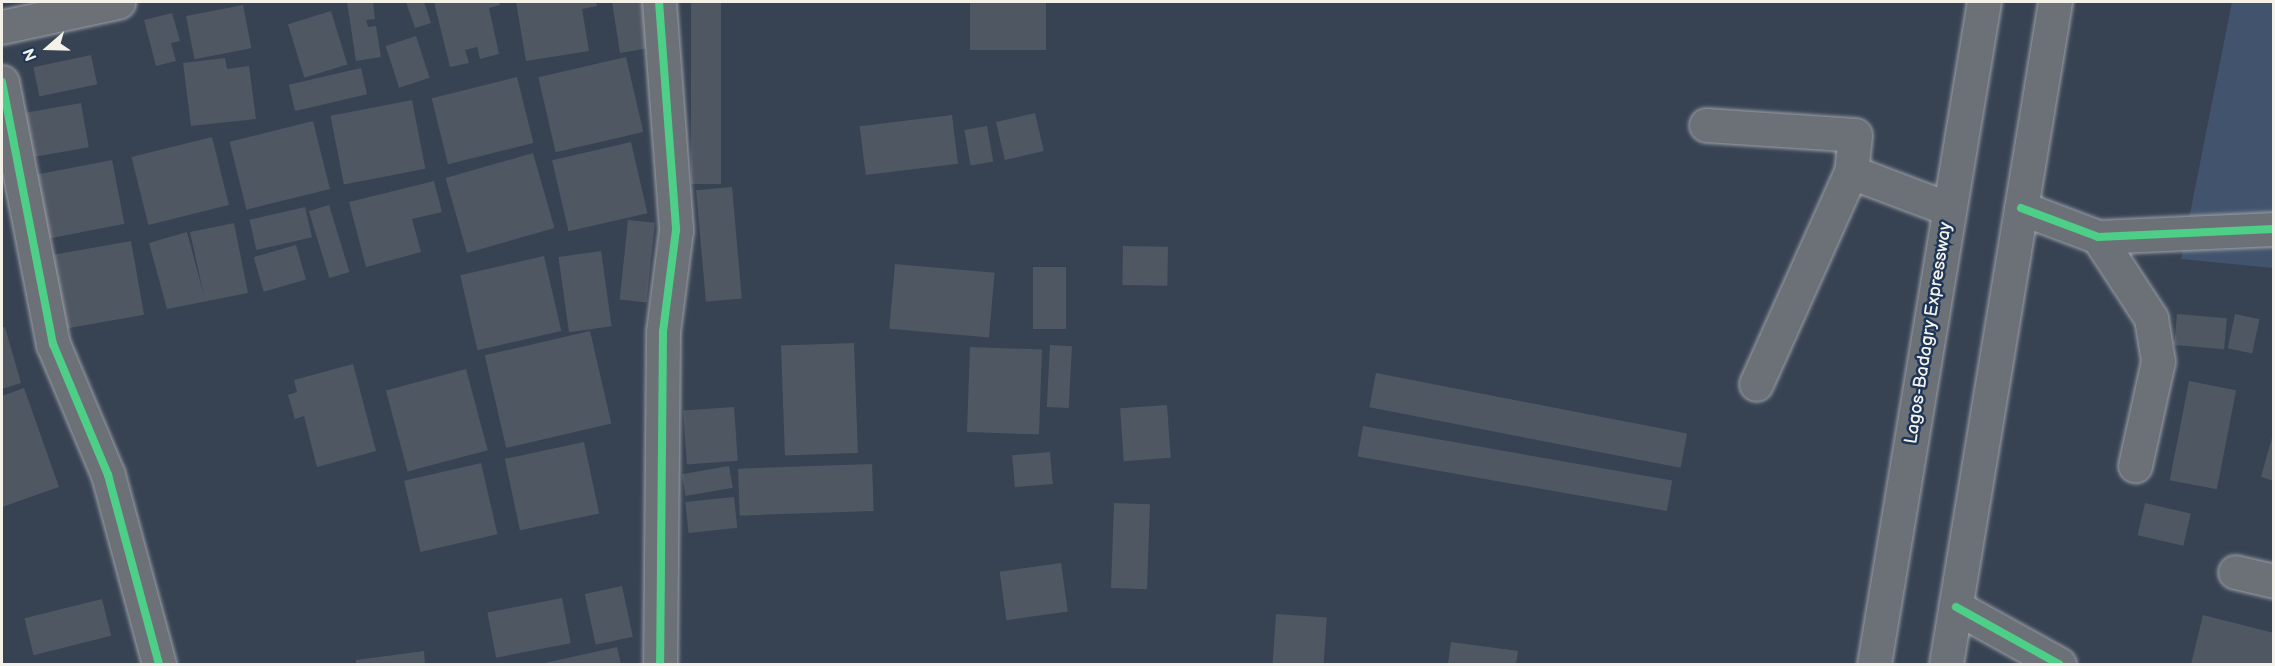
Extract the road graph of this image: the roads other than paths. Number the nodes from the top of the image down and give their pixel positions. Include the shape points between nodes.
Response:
1 (118, 2) edge
2 (659, 2) edge
3 (1984, 2) edge
4 (2055, 2) edge
5 (2, 27) edge
6 (2, 82) edge
7 (1706, 124) dead end
8 (1851, 172) junction
9 (2021, 208) junction
10 (1949, 209) junction
11 (2274, 229) edge
12 (2098, 237) junction
13 (1756, 384) dead end
14 (2135, 466) dead end
15 (2235, 572) dead end
16 (2274, 581) edge
17 (1956, 607) junction
18 (159, 664) edge
19 (660, 664) edge
20 (1874, 664) edge
21 (1946, 664) edge
22 (2059, 664) edge

1 - 5 main road
2 - 19 main road via 676,230 663,332
3 - 10 main road, Lagos-Badagry Expressway
4 - 9 main road
6 - 18 main road via 53,344 108,475
7 - 8 main road via 1855,135
8 - 10 main road
8 - 13 main road
9 - 12 main road
9 - 17 main road
10 - 20 main road, Lagos-Badagry Expressway
11 - 12 main road
12 - 14 main road via 2151,318 2158,361
15 - 16 main road
17 - 21 main road
17 - 22 main road

